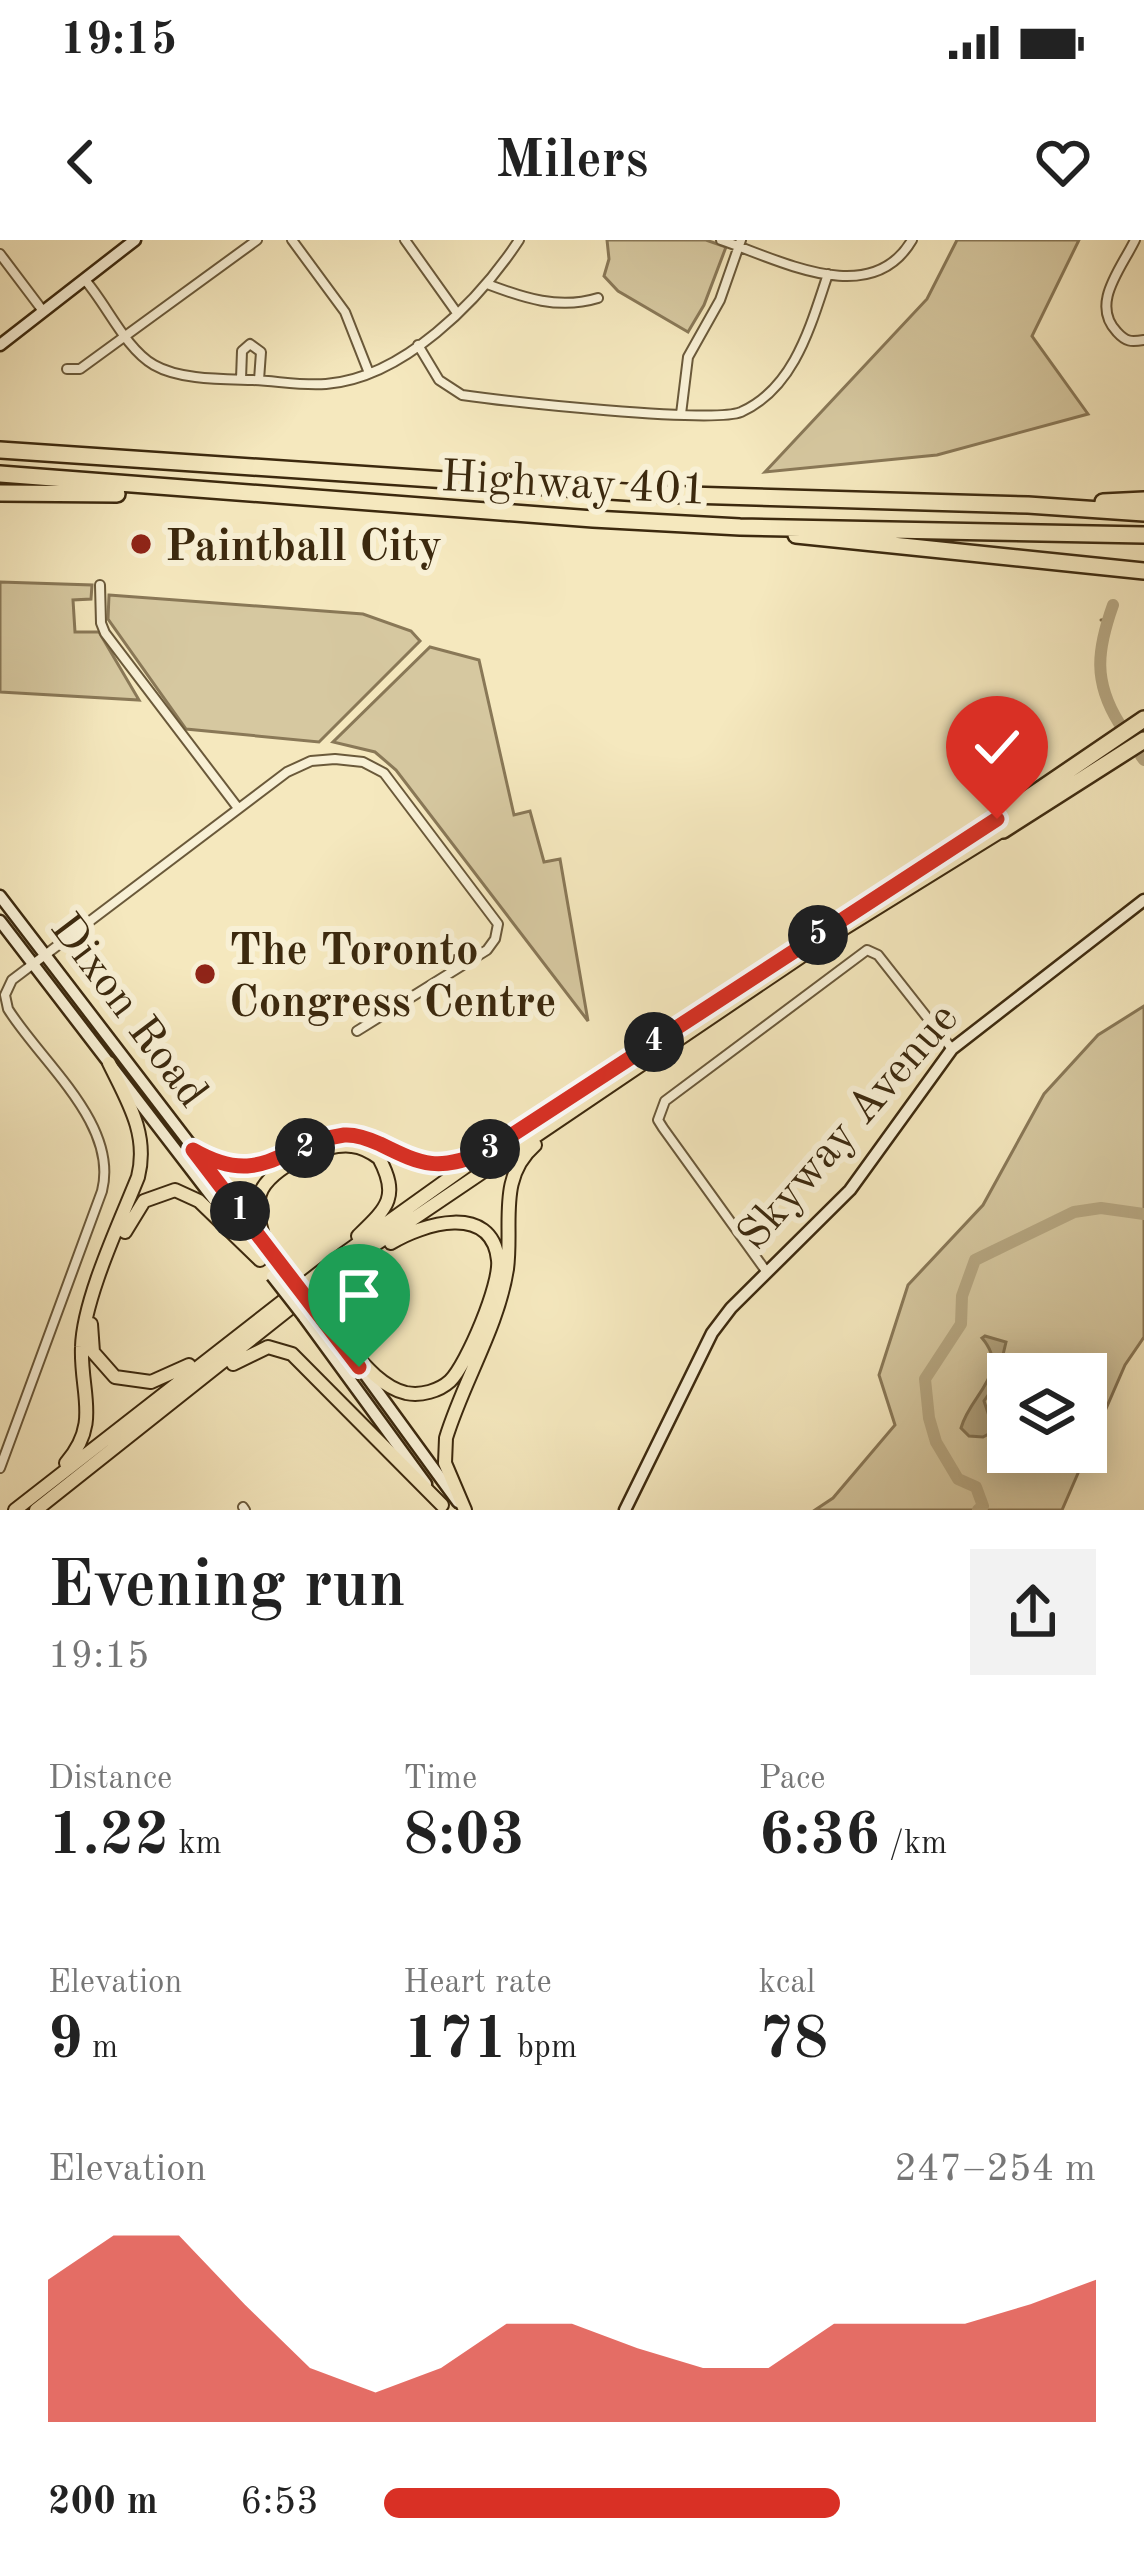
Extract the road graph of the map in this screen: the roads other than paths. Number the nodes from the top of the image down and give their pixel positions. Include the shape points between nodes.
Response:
1 (135, 240) edge
2 (256, 240) edge
3 (292, 240) edge
4 (404, 240) edge
5 (519, 240) edge
6 (721, 240) edge
7 (912, 240) edge
8 (1135, 240) edge
9 (740, 243) edge
10 (0, 254) edge
11 (4, 269) edge
12 (829, 274) junction
13 (85, 280) junction
14 (488, 284) junction
15 (598, 298) dead end
16 (44, 312) junction
17 (457, 313) junction
18 (127, 335) junction
19 (1144, 340) edge
20 (0, 345) edge
21 (418, 345) junction
22 (67, 369) dead end
23 (369, 374) junction
24 (241, 379) junction
25 (259, 380) junction
26 (682, 414) junction
27 (0, 440) edge
28 (0, 450) edge
29 (73, 455) junction
30 (0, 474) edge
31 (0, 493) edge
32 (241, 494) junction
33 (1144, 500) edge
34 (1028, 505) junction
35 (1144, 513) edge
36 (740, 527) junction
37 (1144, 535) edge
38 (1144, 571) edge
39 (100, 586) dead end
40 (1144, 719) edge
41 (1144, 740) edge
42 (238, 808) junction
43 (1000, 824) junction
44 (0, 896) edge
45 (1144, 900) edge
46 (0, 921) edge
47 (44, 953) junction
48 (32, 963) junction
49 (357, 1031) dead end
50 (952, 1049) junction
51 (109, 1063) junction
52 (143, 1096) junction
53 (557, 1121) junction
54 (193, 1150) junction
55 (486, 1152) junction
56 (265, 1242) junction
57 (260, 1260) junction
58 (342, 1261) junction
59 (766, 1271) junction
60 (330, 1327) junction
61 (222, 1347) junction
62 (201, 1382) junction
63 (0, 1468) edge
64 (35, 1503) edge
65 (444, 1508) edge
66 (15, 1510) edge
67 (464, 1510) edge
68 (625, 1510) edge

1 - 13 main road
2 - 18 street
3 - 23 street via 345,312
4 - 17 street
5 - 14 street
6 - 9 street
7 - 12 street via 876,275
8 - 19 street via 1103,307 1120,336
9 - 12 street
9 - 26 street via 688,357
10 - 11 street
11 - 16 street
12 - 26 street via 800,355 760,399 735,414
13 - 16 main road
13 - 18 street
14 - 15 street via 534,301
14 - 17 street
16 - 20 main road
17 - 21 street
18 - 22 street via 80,369
18 - 24 street via 162,369
21 - 23 street
21 - 26 street via 439,380 462,395
23 - 25 street via 327,384
24 - 25 street
24 - 25 street via 242,351 250,344 261,352
27 - 29 highway
28 - 29 highway, Highway 401
29 - 34 highway, Highway 401 via 655,494
30 - 32 highway, Highway 401
31 - 32 highway
32 - 36 highway, Highway 401
33 - 34 highway
34 - 35 highway, Highway 401
36 - 37 highway, Highway 401
36 - 38 highway
39 - 42 street via 105,633
40 - 43 highway
41 - 43 highway
42 - 47 street
42 - 49 street via 311,761 374,766 498,924 487,950
43 - 53 main road
43 - 55 main road
44 - 47 main road, Dixon Road
45 - 50 main road, Skyway Avenue
46 - 48 main road, Dixon Road
47 - 48 street
47 - 52 main road, Dixon Road
48 - 51 main road, Dixon Road
48 - 63 street via 8,985 6,1004 93,1125 106,1172
50 - 59 main road, Skyway Avenue via 850,1190
50 - 59 street via 867,950 665,1101 658,1120
51 - 52 main road, Dixon Road
51 - 64 main road via 141,1135 141,1165 85,1319 85,1435
52 - 54 main road, Dixon Road
52 - 57 main road, Dixon Road
53 - 58 main road
53 - 67 main road via 513,1174 506,1274 446,1438 445,1463
54 - 55 main road via 235,1168 344,1135 427,1165
54 - 56 main road, Dixon Road
55 - 58 main road
56 - 58 main road via 257,1209 271,1176 289,1163 354,1146 379,1158 391,1188 383,1213
56 - 60 main road, Dixon Road, bridge
57 - 61 main road via 183,1192 149,1197 129,1221 91,1323 99,1364 128,1382 151,1382
57 - 65 main road, Dixon Road, bridge
58 - 60 main road via 366,1258 439,1222 479,1230 498,1260 494,1290 458,1370 440,1388 392,1388
58 - 61 main road
58 - 62 main road
59 - 68 main road, Skyway Avenue via 712,1333
60 - 67 main road, Dixon Road
61 - 64 main road
62 - 64 main road
62 - 65 main road via 260,1349 284,1349
64 - 66 main road

